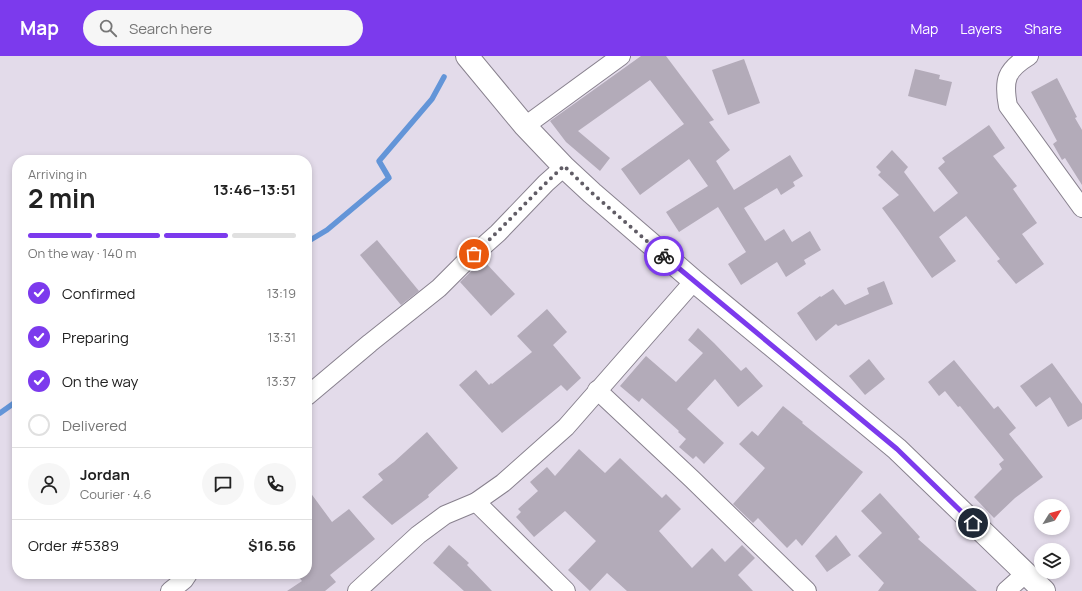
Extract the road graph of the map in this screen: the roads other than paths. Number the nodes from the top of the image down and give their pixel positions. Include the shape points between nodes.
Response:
1 (467, 56) edge
2 (621, 56) edge
3 (1029, 56) edge
4 (525, 126) junction
5 (564, 166) junction
6 (1082, 208) edge
7 (694, 281) junction
8 (597, 390) junction
9 (312, 392) edge
10 (476, 502) junction
11 (1026, 574) junction
12 (185, 579) edge
13 (170, 591) edge
14 (357, 591) edge
15 (566, 591) edge
16 (807, 591) edge
17 (1006, 591) edge
18 (1044, 591) edge

1 - 4 street
2 - 4 street
3 - 6 street via 1015,65 1007,76 1005,91 1008,106
4 - 5 street
5 - 7 street
5 - 9 street via 440,288
7 - 8 street
7 - 11 street via 897,449
8 - 10 street via 566,427 503,483
8 - 16 street
10 - 14 street via 445,515
10 - 15 street
11 - 17 street
11 - 18 street
12 - 13 street

